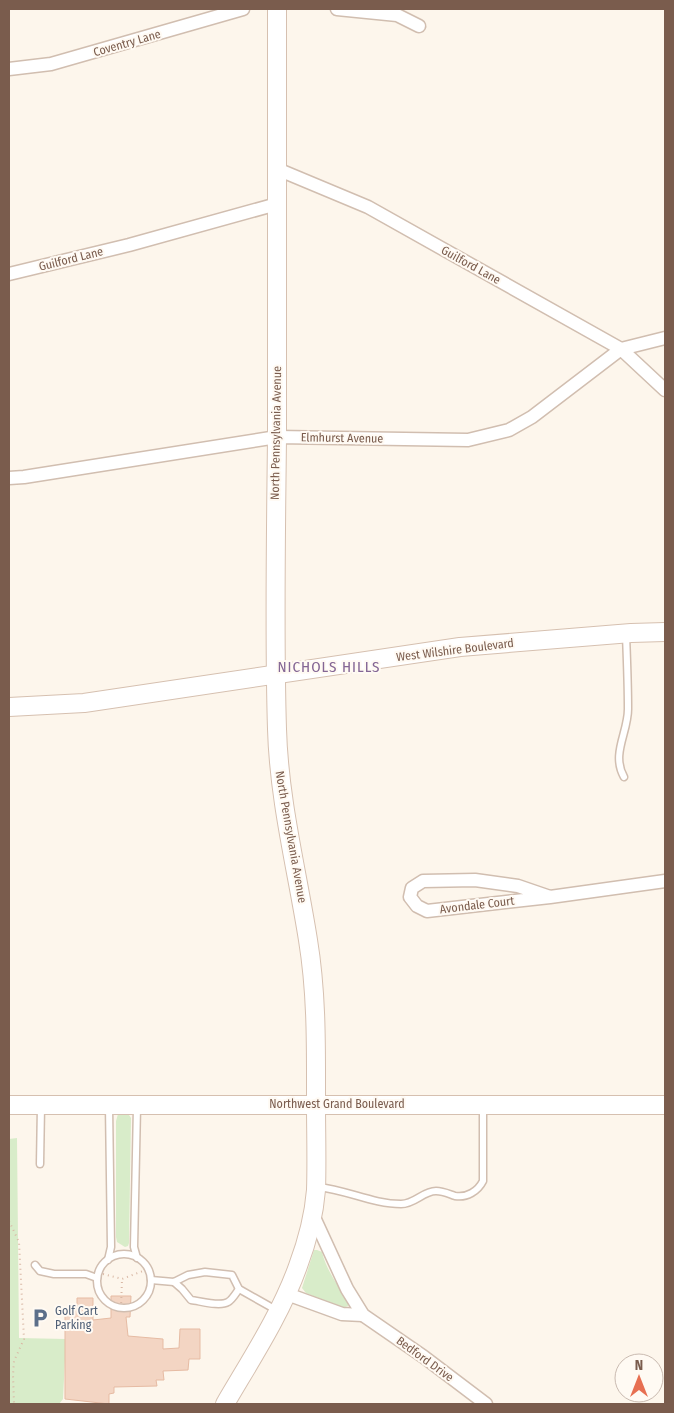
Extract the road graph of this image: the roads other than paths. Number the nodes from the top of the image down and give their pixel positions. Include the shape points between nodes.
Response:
1 (243, 9) edge
2 (277, 9) edge
3 (337, 9) edge
4 (419, 26) dead end
5 (9, 69) edge
6 (276, 169) junction
7 (277, 204) junction
8 (9, 274) edge
9 (665, 338) edge
10 (621, 349) junction
11 (665, 390) edge
12 (276, 437) junction
13 (9, 478) edge
14 (665, 632) edge
15 (626, 634) junction
16 (276, 675) junction
17 (9, 707) edge
18 (624, 777) dead end
19 (665, 881) edge
20 (550, 897) junction
21 (41, 1104) junction
22 (109, 1104) junction
23 (137, 1104) junction
24 (316, 1104) junction
25 (483, 1104) junction
26 (9, 1105) edge
27 (665, 1105) edge
28 (40, 1164) dead end
29 (316, 1187) junction
30 (312, 1213) junction
31 (137, 1258) junction
32 (108, 1260) junction
33 (35, 1265) dead end
34 (98, 1275) junction
35 (150, 1280) junction
36 (174, 1282) junction
37 (240, 1289) junction
38 (287, 1294) junction
39 (278, 1311) junction
40 (363, 1315) junction
41 (224, 1404) edge
42 (486, 1404) edge

1 - 5 street, Coventry Lane via 51,64
2 - 6 street, North Pennsylvania Avenue
3 - 4 street via 397,15
6 - 7 street, North Pennsylvania Avenue
6 - 10 street, Guilford Lane via 368,207
7 - 8 street, Guilford Lane
7 - 12 street, North Pennsylvania Avenue
9 - 10 street
10 - 11 street, Guilford Lane
10 - 12 street, Elmhurst Avenue via 510,430 468,440
12 - 13 street, Elmhurst Avenue
12 - 16 street, North Pennsylvania Avenue
14 - 15 street, West Wilshire Boulevard
15 - 16 street, West Wilshire Boulevard via 460,647
15 - 18 lane via 628,710 618,756
16 - 17 street, West Wilshire Boulevard via 84,702
16 - 24 street, North Pennsylvania Avenue via 278,768 309,944 314,992
19 - 20 street, Avondale Court
20 - 20 street, Avondale Court via 518,886 474,880 423,881 412,888 410,897 427,911
21 - 22 street, Northwest Grand Boulevard
21 - 26 street, Northwest Grand Boulevard
21 - 28 lane
22 - 23 street, Northwest Grand Boulevard
22 - 32 lane via 111,1247
23 - 24 street, Northwest Grand Boulevard
23 - 31 lane via 134,1247
24 - 25 street, Northwest Grand Boulevard
24 - 29 street, North Pennsylvania Avenue
25 - 27 street, Northwest Grand Boulevard
25 - 29 lane via 483,1181 469,1194 457,1196 434,1190 412,1202 399,1204
29 - 30 street, North Pennsylvania Avenue
30 - 38 street, North Pennsylvania Avenue via 304,1250
30 - 40 street, Bedford Drive via 346,1289
31 - 32 lane via 122,1254
31 - 35 lane via 148,1269
32 - 34 lane
33 - 34 lane via 40,1271 54,1274
34 - 35 lane via 97,1286 103,1298 121,1308 135,1306 144,1298
35 - 36 lane
36 - 37 lane via 188,1274 204,1272 232,1275
36 - 37 lane via 191,1300 207,1303 228,1302
37 - 39 lane
38 - 39 street, North Pennsylvania Avenue
38 - 40 street, Bedford Drive via 342,1314
39 - 41 street, North Pennsylvania Avenue
40 - 42 street, Bedford Drive

